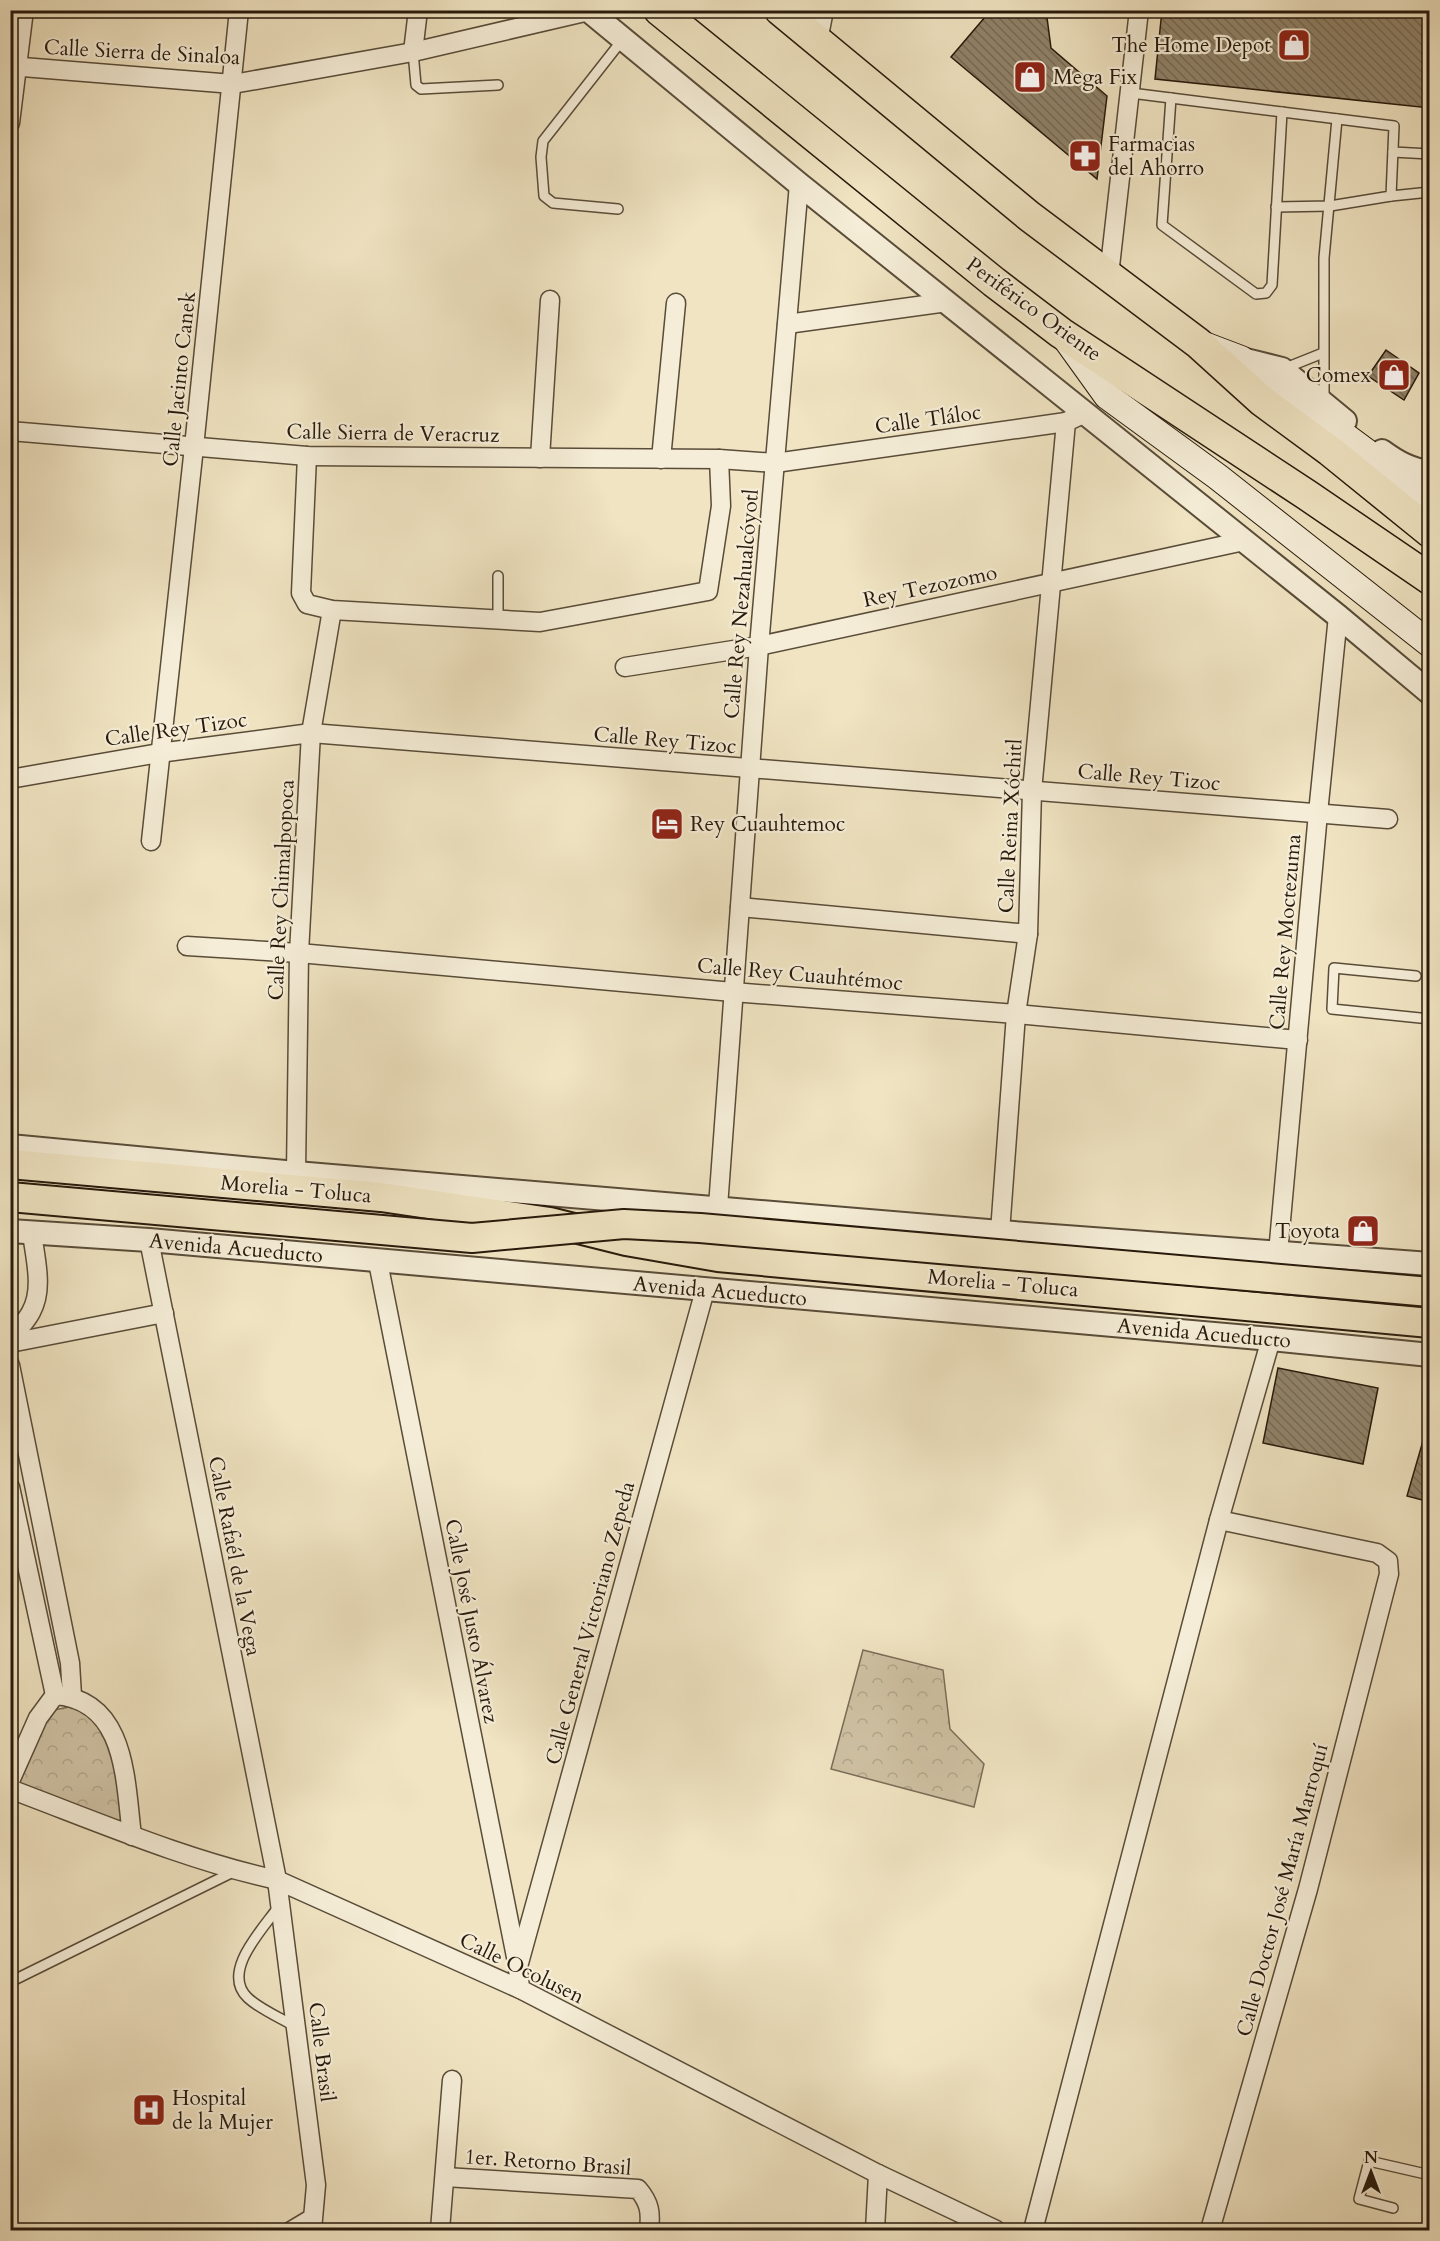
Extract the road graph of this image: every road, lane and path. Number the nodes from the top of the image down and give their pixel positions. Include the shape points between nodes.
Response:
1 (24, 10) edge
2 (239, 10) edge
3 (418, 10) edge
4 (659, 10) edge
5 (780, 10) edge
6 (824, 10) edge
7 (588, 11) edge
8 (1137, 12) edge
9 (623, 39) junction
10 (818, 42) junction
11 (413, 52) junction
12 (14, 67) edge
13 (233, 84) junction
14 (498, 85) dead end
15 (1131, 93) junction
16 (1171, 98) junction
17 (1282, 112) junction
18 (1337, 119) junction
19 (10, 123) edge
20 (1393, 152) junction
21 (1430, 154) edge
22 (799, 184) junction
23 (1430, 192) edge
24 (1391, 196) junction
25 (1330, 206) junction
26 (1276, 207) junction
27 (618, 209) dead end
28 (1109, 275) junction
29 (550, 300) dead end
30 (676, 303) dead end
31 (947, 303) junction
32 (787, 324) junction
33 (1061, 333) junction
34 (1198, 343) junction
35 (1323, 353) junction
36 (1241, 359) junction
37 (1282, 369) junction
38 (1107, 396) junction
39 (1324, 405) junction
40 (1075, 418) junction
41 (10, 431) edge
42 (194, 447) junction
43 (308, 456) junction
44 (540, 458) junction
45 (661, 459) junction
46 (718, 459) junction
47 (1145, 462) junction
48 (775, 463) junction
49 (1430, 472) edge
50 (1430, 499) edge
51 (1430, 532) edge
52 (1244, 541) junction
53 (498, 576) dead end
54 (1430, 579) edge
55 (1051, 583) junction
56 (332, 610) junction
57 (1338, 616) junction
58 (498, 620) junction
59 (1430, 644) edge
60 (759, 646) junction
61 (625, 667) dead end
62 (1430, 693) edge
63 (311, 733) junction
64 (159, 753) junction
65 (750, 770) junction
66 (10, 779) edge
67 (1032, 791) junction
68 (1318, 813) junction
69 (1388, 819) dead end
70 (151, 841) dead end
71 (740, 907) junction
72 (1028, 934) junction
73 (187, 946) dead end
74 (298, 953) junction
75 (1416, 976) dead end
76 (733, 992) junction
77 (1016, 1014) junction
78 (1430, 1019) edge
79 (1298, 1040) junction
80 (10, 1146) edge
81 (10, 1164) edge
82 (296, 1173) junction
83 (10, 1197) edge
84 (718, 1207) junction
85 (21, 1232) edge
86 (1000, 1232) junction
87 (149, 1240) junction
88 (1278, 1253) junction
89 (378, 1262) junction
90 (1430, 1264) edge
91 (705, 1290) junction
92 (1430, 1292) edge
93 (164, 1313) junction
94 (1430, 1323) edge
95 (1271, 1339) junction
96 (10, 1341) edge
97 (1430, 1355) edge
98 (10, 1365) edge
99 (10, 1487) edge
100 (1219, 1520) junction
101 (64, 1696) junction
102 (10, 1781) edge
103 (10, 1789) edge
104 (132, 1836) junction
105 (235, 1871) junction
106 (277, 1880) junction
107 (280, 1904) junction
108 (518, 1967) junction
109 (10, 1982) edge
110 (520, 1989) junction
111 (296, 2027) junction
112 (452, 2080) dead end
113 (878, 2174) junction
114 (1430, 2175) edge
115 (445, 2177) junction
116 (1393, 2208) dead end
117 (314, 2212) junction
118 (284, 2230) edge
119 (312, 2230) edge
120 (440, 2230) edge
121 (650, 2230) edge
122 (875, 2230) edge
123 (996, 2230) edge
124 (1033, 2230) edge
125 (1210, 2230) edge

1 - 12 street
2 - 13 street, Calle Jacinto Canek
3 - 11 street
4 - 33 highway, Periférico Oriente
5 - 10 highway
6 - 10 street
7 - 9 street
7 - 11 street, Calle Sierra de Sinaloa
8 - 15 street
9 - 22 street
9 - 27 lane via 543,141 541,156 544,196 553,203
10 - 28 highway via 1029,216
11 - 13 street, Calle Sierra de Sinaloa
11 - 14 lane via 416,85 421,89
12 - 13 street, Calle Sierra de Sinaloa
12 - 19 street
13 - 42 street, Calle Jacinto Canek
15 - 16 lane
15 - 28 street
16 - 17 lane
16 - 26 lane via 1162,225 1256,294 1266,293 1272,285
17 - 18 lane
17 - 26 lane
18 - 20 lane via 1394,126
18 - 25 lane
20 - 21 lane
20 - 24 lane
22 - 31 street
22 - 32 street, Calle Rey Nezahualcóyotl
23 - 24 lane
24 - 25 lane
25 - 26 lane
25 - 35 lane via 1324,258
28 - 34 highway
29 - 44 street
30 - 45 street
31 - 32 street
31 - 40 street
32 - 48 street, Calle Rey Nezahualcóyotl
33 - 38 main road
33 - 54 highway, Periférico Oriente
34 - 36 main road
34 - 51 highway via 1262,401
35 - 37 lane
35 - 39 lane
36 - 37 street
36 - 50 main road
37 - 39 street
38 - 47 street
38 - 59 main road via 1218,477
39 - 49 street via 1394,461
40 - 47 street
40 - 48 street, Calle Tláloc
40 - 55 street, Calle Reina Xóchitl
41 - 42 street, Calle Sierra de Veracruz
42 - 43 street, Calle Sierra de Veracruz
42 - 64 street, Calle Jacinto Canek
43 - 44 street, Calle Sierra de Veracruz
43 - 56 street via 301,593 307,604
44 - 45 street, Calle Sierra de Veracruz
45 - 46 street, Calle Sierra de Veracruz
46 - 48 street, Calle Sierra de Veracruz
46 - 58 street via 721,506 708,591 540,622
47 - 52 street
48 - 60 street, Calle Rey Nezahualcóyotl
52 - 55 street, Rey Tezozomo
52 - 57 street
53 - 58 lane
55 - 60 street, Rey Tezozomo
55 - 67 street, Calle Reina Xóchitl
56 - 58 street
56 - 63 street, Calle Rey Chimalpopoca
57 - 62 street
57 - 68 street, Calle Rey Moctezuma
60 - 61 street, Rey Tezozomo
60 - 65 street, Calle Rey Nezahualcóyotl
63 - 64 street, Calle Rey Tizoc
63 - 65 street, Calle Rey Tizoc
63 - 74 street, Calle Rey Chimalpopoca
64 - 66 street, Calle Rey Tizoc
64 - 70 street, Calle Jacinto Canek
65 - 67 street, Calle Rey Tizoc
65 - 71 street, Calle Rey Nezahualcóyotl
67 - 68 street, Calle Rey Tizoc
67 - 72 street, Calle Reina Xóchitl
68 - 69 street, Calle Rey Tizoc
68 - 79 street, Calle Rey Moctezuma
71 - 72 street
71 - 76 street, Calle Rey Nezahualcóyotl
72 - 77 street, Calle Reina Xóchitl
73 - 74 street, Calle Rey Cuauhtémoc
74 - 76 street, Calle Rey Cuauhtémoc
74 - 82 street, Calle Rey Chimalpopoca
75 - 78 lane via 1334,968 1332,1009
76 - 77 street, Calle Rey Cuauhtémoc
76 - 84 street, Calle Rey Nezahualcóyotl
77 - 79 street, Calle Rey Cuauhtémoc
77 - 86 street, Calle Reina Xóchitl
79 - 88 street, Calle Rey Moctezuma
80 - 82 street
81 - 94 main road, Morelia - Toluca, bridge via 381,1197 550,1222 626,1241 718,1257
82 - 84 street
83 - 92 main road, Morelia - Toluca, bridge via 472,1238 624,1224 700,1228
84 - 86 street
85 - 87 street, Avenida Acueducto
85 - 96 street via 38,1276 36,1299 31,1313
86 - 88 street
87 - 89 street, Avenida Acueducto
87 - 93 street, Calle Rafaél de la Vega
88 - 90 street
89 - 91 street, Avenida Acueducto
89 - 108 street, Calle José Justo Álvarez
91 - 95 street, Avenida Acueducto
91 - 108 street, Calle General Victoriano Zepeda
93 - 96 street
93 - 106 street, Calle Rafaél de la Vega
95 - 97 street, Avenida Acueducto
95 - 100 street
98 - 101 street via 70,1663
99 - 101 street
100 - 124 street
100 - 125 street, Calle Doctor José María Marroquí via 1377,1553 1388,1561 1389,1574 1311,1878
101 - 102 street via 38,1718
101 - 104 street via 92,1706 113,1734 121,1752
103 - 104 street, Calle Ocolusen
104 - 105 street, Calle Ocolusen
105 - 106 street, Calle Ocolusen
105 - 109 lane
106 - 107 street, Calle Brasil
106 - 110 street, Calle Ocolusen
107 - 111 street, Calle Brasil
107 - 111 lane via 240,1963 238,1976 249,1999
108 - 110 street, Calle José Justo Álvarez
110 - 113 street, Calle Ocolusen
111 - 117 street, Calle Brasil via 316,2185
112 - 115 street, 1er. Retorno Brasil
113 - 122 street
113 - 123 street, Calle Ocolusen
114 - 116 lane via 1369,2162 1359,2199
115 - 120 street, 1er. Retorno Brasil
115 - 121 street, 1er. Retorno Brasil via 638,2189 647,2200
117 - 118 lane
117 - 119 street, Calle Brasil

